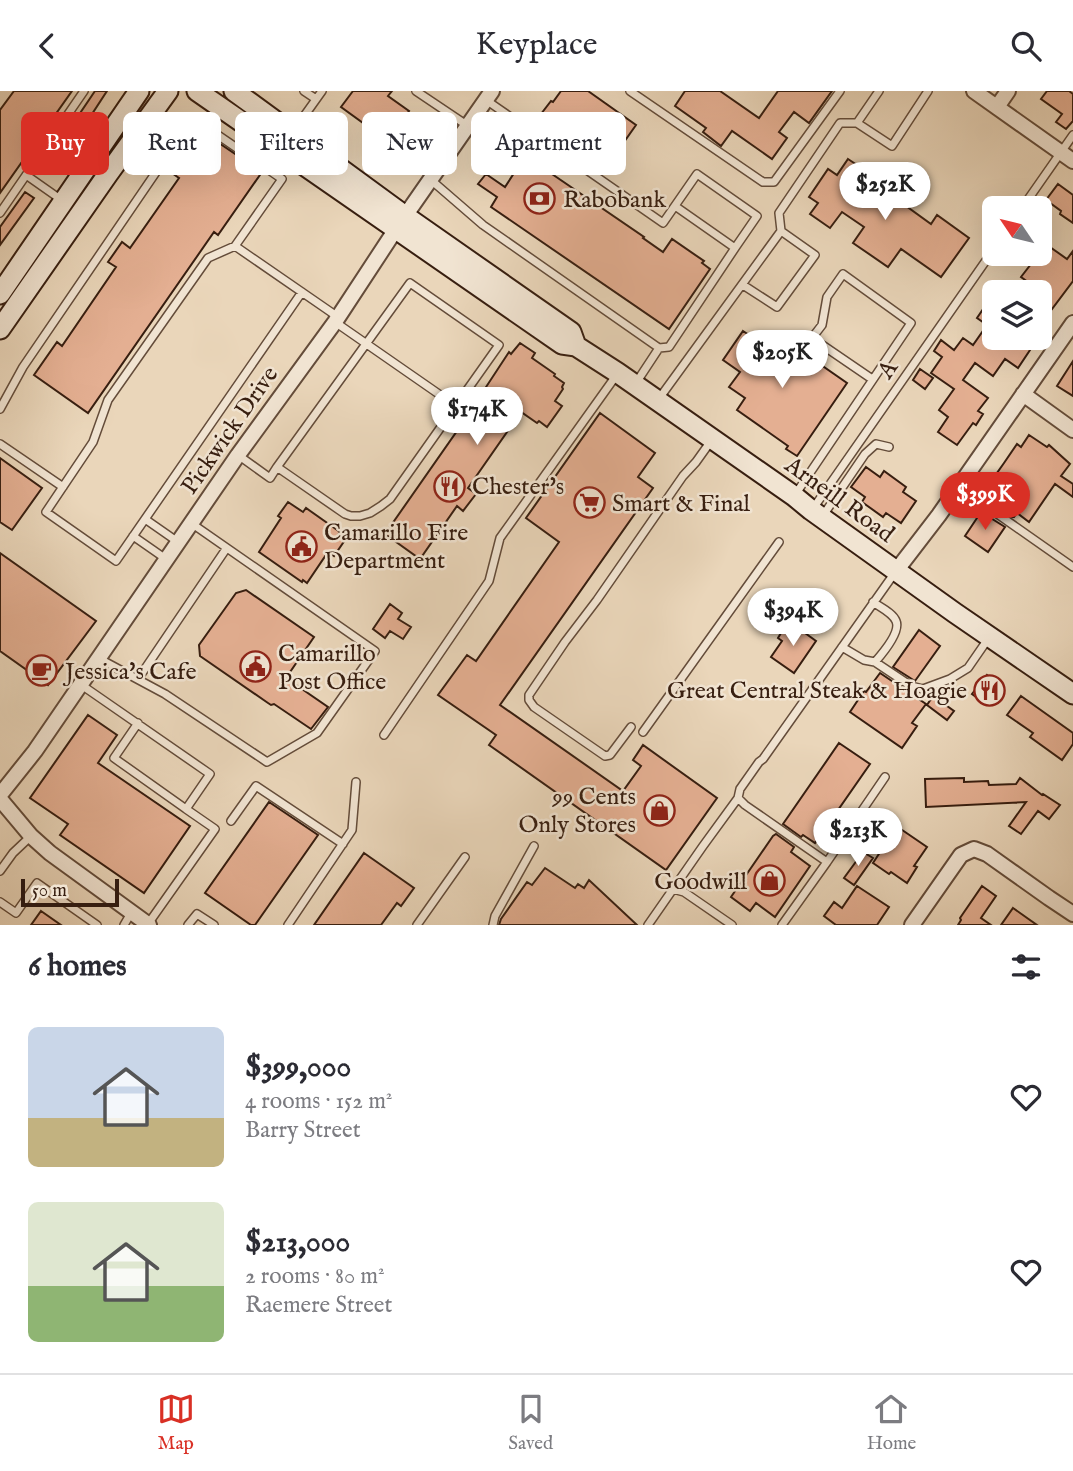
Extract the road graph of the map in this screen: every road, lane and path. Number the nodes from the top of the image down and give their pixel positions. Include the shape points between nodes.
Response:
1 (84, 91) edge
2 (139, 91) edge
3 (168, 91) edge
4 (197, 91) edge
5 (304, 91) edge
6 (322, 91) edge
7 (416, 91) edge
8 (630, 91) edge
9 (839, 91) edge
10 (879, 91) edge
11 (929, 91) edge
12 (974, 91) edge
13 (1008, 91) edge
14 (243, 94) edge
15 (489, 95) edge
16 (316, 99) junction
17 (997, 107) junction
18 (266, 112) edge
19 (307, 112) edge
20 (508, 112) edge
21 (857, 123) junction
22 (468, 126) junction
23 (1073, 135) edge
24 (1067, 156) edge
25 (342, 175) edge
26 (594, 175) edge
27 (26, 176) junction
28 (430, 180) junction
29 (1032, 196) edge
30 (63, 201) junction
31 (675, 206) junction
32 (0, 213) edge
33 (400, 223) junction
34 (781, 230) junction
35 (235, 246) junction
36 (735, 248) junction
37 (983, 266) edge
38 (743, 285) junction
39 (302, 292) junction
40 (0, 293) edge
41 (336, 319) junction
42 (1073, 323) edge
43 (0, 329) edge
44 (366, 344) junction
45 (659, 348) junction
46 (618, 373) junction
47 (872, 379) junction
48 (635, 384) junction
49 (1023, 394) junction
50 (658, 401) junction
51 (456, 406) junction
52 (0, 409) edge
53 (1073, 429) edge
54 (713, 438) junction
55 (0, 444) edge
56 (888, 447) dead end
57 (238, 455) junction
58 (277, 467) junction
59 (958, 486) junction
60 (63, 487) junction
61 (794, 496) junction
62 (816, 514) junction
63 (145, 519) junction
64 (191, 523) junction
65 (133, 536) junction
66 (178, 542) junction
67 (779, 542) dead end
68 (226, 549) junction
69 (166, 559) junction
70 (1073, 567) edge
71 (897, 571) junction
72 (873, 602) junction
73 (990, 637) junction
74 (842, 647) junction
75 (98, 658) junction
76 (876, 662) junction
77 (138, 679) junction
78 (80, 683) junction
79 (1073, 694) edge
80 (138, 723) junction
81 (631, 727) dead end
82 (643, 732) dead end
83 (384, 735) dead end
84 (885, 777) dead end
85 (356, 782) dead end
86 (0, 797) edge
87 (738, 798) junction
88 (186, 809) junction
89 (231, 821) dead end
90 (31, 836) junction
91 (343, 844) junction
92 (534, 846) dead end
93 (0, 854) edge
94 (465, 857) dead end
95 (8, 859) junction
96 (827, 862) junction
97 (0, 871) edge
98 (673, 889) junction
99 (0, 902) edge
100 (1073, 913) edge
101 (128, 919) edge
102 (97, 925) edge
103 (148, 925) edge
104 (188, 925) edge
105 (214, 925) edge
106 (288, 925) edge
107 (416, 925) edge
108 (493, 925) edge
109 (648, 925) edge
110 (732, 925) edge
111 (782, 925) edge
112 (912, 925) edge

1 - 27 lane
2 - 30 main road
3 - 43 main road
4 - 33 main road, Arneill Road
5 - 16 lane
6 - 16 lane
7 - 22 lane
8 - 9 lane via 763,182 774,182
10 - 21 lane
11 - 21 lane via 892,146
12 - 17 street
13 - 17 street
14 - 18 main road, Arneill Road
15 - 20 lane
15 - 22 street, Pickwick Drive
16 - 19 lane
17 - 24 street
21 - 34 lane via 840,123 779,213
22 - 28 street, Pickwick Drive
23 - 24 lane
24 - 29 lane
25 - 33 main road, Arneill Road
26 - 31 lane via 663,223
27 - 30 lane
27 - 32 lane
28 - 33 street, Pickwick Drive
28 - 45 lane via 483,225
30 - 40 main road
31 - 36 lane
31 - 36 lane via 697,174 757,216
33 - 41 street, Pickwick Drive
33 - 46 main road, Arneill Road via 571,332 576,346
34 - 38 lane
34 - 38 lane via 815,255 777,307
35 - 39 lane
35 - 52 lane via 282,179 193,118 23,367
35 - 60 lane via 208,258 108,400 93,442
36 - 45 lane via 669,347
37 - 62 lane, A
38 - 50 lane
39 - 41 lane
39 - 63 lane
41 - 44 lane
41 - 57 street, Pickwick Drive
42 - 49 street
44 - 51 lane
44 - 51 lane via 411,283 499,345
44 - 58 lane
45 - 48 lane
46 - 48 main road, Arneill Road
46 - 83 lane via 500,538 489,581
47 - 47 lane via 911,323 843,274 827,297 822,325 812,338
47 - 61 lane
48 - 50 main road, Arneill Road
49 - 53 street
49 - 59 street
50 - 54 main road, Arneill Road
51 - 58 lane via 390,499 370,513 345,514
54 - 61 main road, Arneill Road
54 - 81 lane via 529,695 534,707 607,756
55 - 60 lane
56 - 62 lane via 876,444 865,454
57 - 58 lane via 270,478
57 - 64 street, Pickwick Drive
59 - 70 lane
59 - 71 street
60 - 65 lane via 46,512 116,561
61 - 62 main road, Arneill Road
62 - 71 main road, Arneill Road
63 - 65 lane
63 - 66 lane
64 - 66 street, Pickwick Drive
64 - 68 lane
65 - 69 lane
66 - 69 street, Pickwick Drive
67 - 82 lane
68 - 77 lane
68 - 77 lane via 375,651 317,733 267,762
69 - 75 street, Pickwick Drive
71 - 72 lane
71 - 73 main road, Arneill Road
72 - 74 lane
72 - 76 lane via 891,615 897,627
73 - 76 lane via 968,668 923,689 911,687
73 - 79 main road, Arneill Road
74 - 76 lane
74 - 87 lane
75 - 77 lane
75 - 78 street, Pickwick Drive
78 - 80 lane
78 - 86 street, Pickwick Drive
80 - 88 lane via 210,774
80 - 88 lane via 114,758
84 - 96 lane
85 - 91 lane via 352,830
86 - 90 street
87 - 96 lane
87 - 98 lane
88 - 103 lane via 215,829
89 - 91 lane via 256,786
90 - 95 lane
90 - 101 street
91 - 106 lane
92 - 108 lane
93 - 95 lane
94 - 107 lane
95 - 97 lane
96 - 111 lane
98 - 109 lane
98 - 110 lane
99 - 102 lane via 16,913 37,883
100 - 112 street via 987,853 974,849 961,855
101 - 103 street
104 - 105 lane via 197,914

